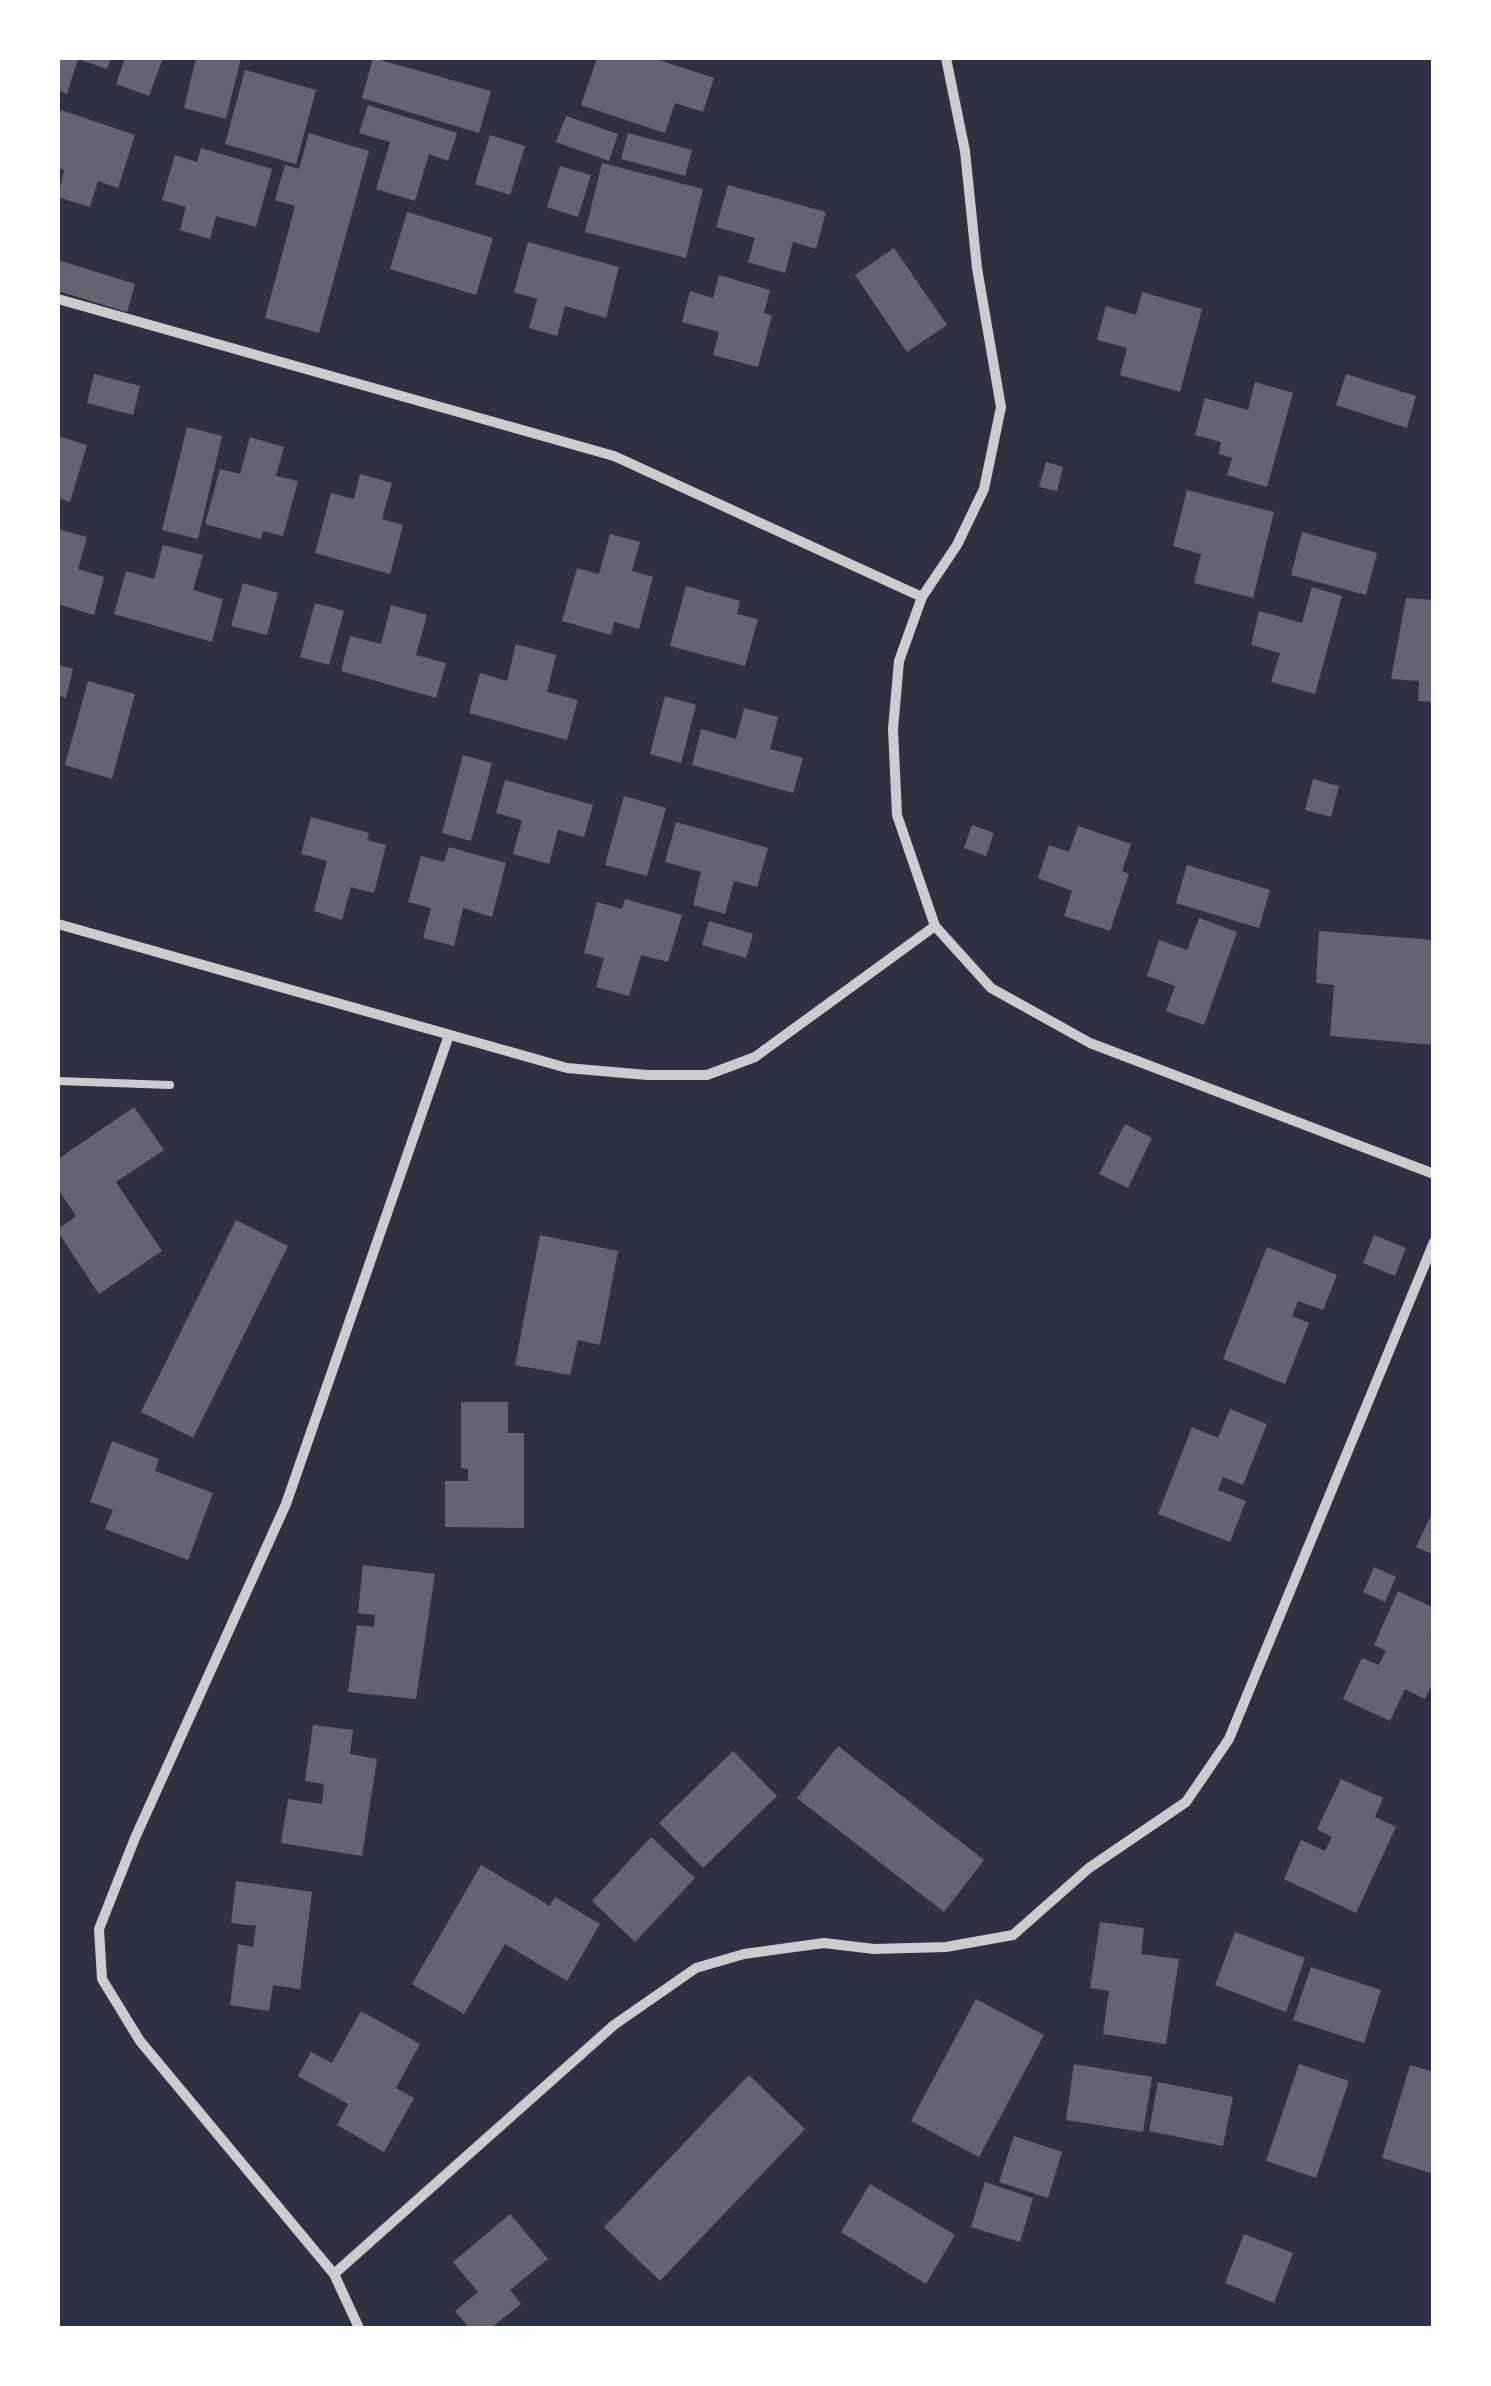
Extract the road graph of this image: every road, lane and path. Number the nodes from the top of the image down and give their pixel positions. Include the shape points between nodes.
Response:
1 (944, 58) edge
2 (58, 299) edge
3 (922, 597) junction
4 (58, 924) edge
5 (935, 926) junction
6 (450, 1035) junction
7 (58, 1082) edge
8 (170, 1085) dead end
9 (1434, 1174) edge
10 (1434, 1242) edge
11 (334, 2274) junction
12 (359, 2328) edge

1 - 3 street via 964,151 1000,407 984,488
2 - 3 street via 614,456
3 - 5 street via 898,661 897,815
4 - 6 street
5 - 6 street via 755,1057 708,1076 567,1068
5 - 9 street via 991,988 1090,1043
6 - 11 street via 286,1504 98,1929 102,1979 140,2042
7 - 8 lane
10 - 11 street via 1229,1739 1186,1802 1090,1868 1013,1935 874,1950 824,1942 696,1968 614,2025
11 - 12 street

